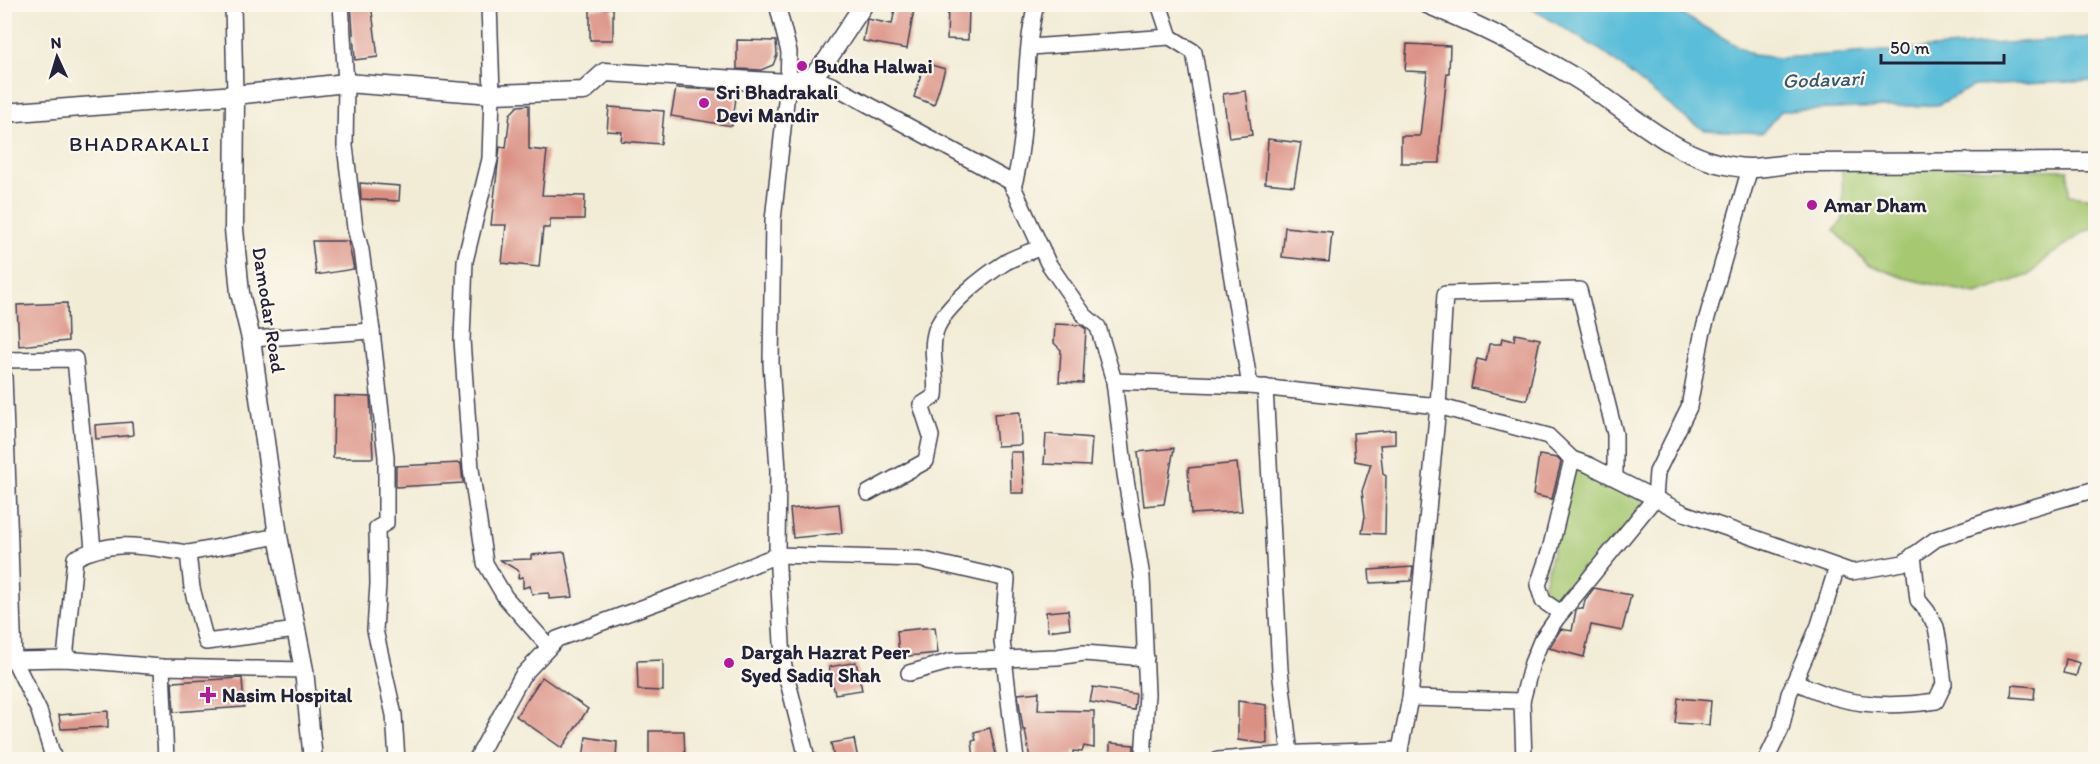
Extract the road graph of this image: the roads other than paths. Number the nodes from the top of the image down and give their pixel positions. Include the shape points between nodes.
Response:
1 (233, 4) edge
2 (341, 4) edge
3 (489, 4) edge
4 (777, 4) edge
5 (864, 4) edge
6 (1036, 4) edge
7 (1159, 4) edge
8 (1427, 4) edge
9 (1170, 37) junction
10 (1030, 47) junction
11 (812, 77) junction
12 (346, 83) junction
13 (788, 83) junction
14 (492, 94) junction
15 (235, 95) junction
16 (4, 113) edge
17 (2096, 162) edge
18 (1750, 168) junction
19 (1014, 188) junction
20 (1041, 247) junction
21 (372, 331) junction
22 (251, 339) junction
23 (4, 360) edge
24 (4, 376) edge
25 (1114, 381) junction
26 (1258, 386) junction
27 (1438, 406) junction
28 (1572, 459) junction
29 (1615, 478) junction
30 (2096, 489) edge
31 (868, 493) dead end
32 (1655, 498) junction
33 (278, 536) junction
34 (93, 549) junction
35 (188, 553) junction
36 (777, 555) junction
37 (1913, 555) junction
38 (1837, 567) junction
39 (1561, 613) junction
40 (296, 630) junction
41 (206, 642) junction
42 (549, 647) junction
43 (1004, 658) junction
44 (1146, 658) junction
45 (9, 659) edge
46 (65, 659) junction
47 (162, 667) junction
48 (202, 667) junction
49 (304, 670) junction
50 (909, 673) dead end
51 (1795, 682) junction
52 (1410, 698) junction
53 (1522, 701) junction
54 (1290, 754) junction
55 (1400, 755) edge
56 (54, 759) edge
57 (166, 759) edge
58 (313, 759) edge
59 (397, 759) edge
60 (476, 759) edge
61 (811, 759) edge
62 (1016, 759) edge
63 (1143, 759) edge
64 (1218, 759) edge
65 (1524, 759) edge
66 (1766, 759) edge

1 - 15 street
2 - 12 street
3 - 14 street
4 - 13 street via 789,52
5 - 11 street
6 - 10 street
7 - 9 street
8 - 18 street via 1575,77 1686,152 1717,163
9 - 10 street
9 - 26 street via 1194,52
10 - 19 street via 1024,133
11 - 13 street
11 - 19 street
12 - 14 street
12 - 15 street
12 - 21 street via 345,146
13 - 14 street via 605,72 584,92
13 - 36 street via 773,219 771,363 778,470
14 - 42 street via 490,159 465,261 462,340 471,469 485,563 505,597
15 - 16 street
15 - 22 street, Damodar Road via 234,229 240,293
17 - 18 street via 1795,163
18 - 32 street via 1702,335 1689,407 1657,472
19 - 20 street
20 - 25 street via 1084,315 1098,327
20 - 31 street via 1007,262 951,308 936,330 935,396 921,405 930,436 926,460
21 - 22 street
21 - 59 street via 387,473 386,523 377,528 375,630 394,715
22 - 33 street, Damodar Road
23 - 34 street via 75,359
24 - 45 street
25 - 26 street
25 - 44 street via 1142,577
26 - 27 street
26 - 54 street
27 - 28 street via 1548,436
27 - 29 street via 1445,294 1579,290 1615,434
27 - 52 street
28 - 29 street
28 - 39 street via 1539,585 1543,601
29 - 32 street
30 - 37 street via 1936,539
32 - 38 street via 1684,513
32 - 39 street
33 - 35 street
33 - 40 street, Damodar Road
34 - 35 street via 121,544
34 - 46 street via 75,558
35 - 41 street via 192,588
36 - 42 street via 557,639
36 - 43 street via 920,559 1007,579
36 - 61 street via 783,662 807,758
37 - 38 street via 1902,563 1852,572
37 - 51 street via 1918,600 1936,627 1939,643 1944,684 1936,702 1879,705 1835,698
38 - 51 street
39 - 53 street via 1541,641
40 - 41 street
40 - 49 street, Damodar Road
41 - 48 street
42 - 60 street via 522,675
43 - 44 street via 1084,653
43 - 50 street via 952,661
43 - 62 street
44 - 63 street
45 - 46 street
45 - 56 street via 39,711
46 - 47 street
47 - 48 street
47 - 57 street
48 - 49 street
49 - 58 street, Damodar Road
51 - 66 street via 1781,729
52 - 53 street
52 - 55 street
53 - 65 street
54 - 55 street
54 - 64 street

